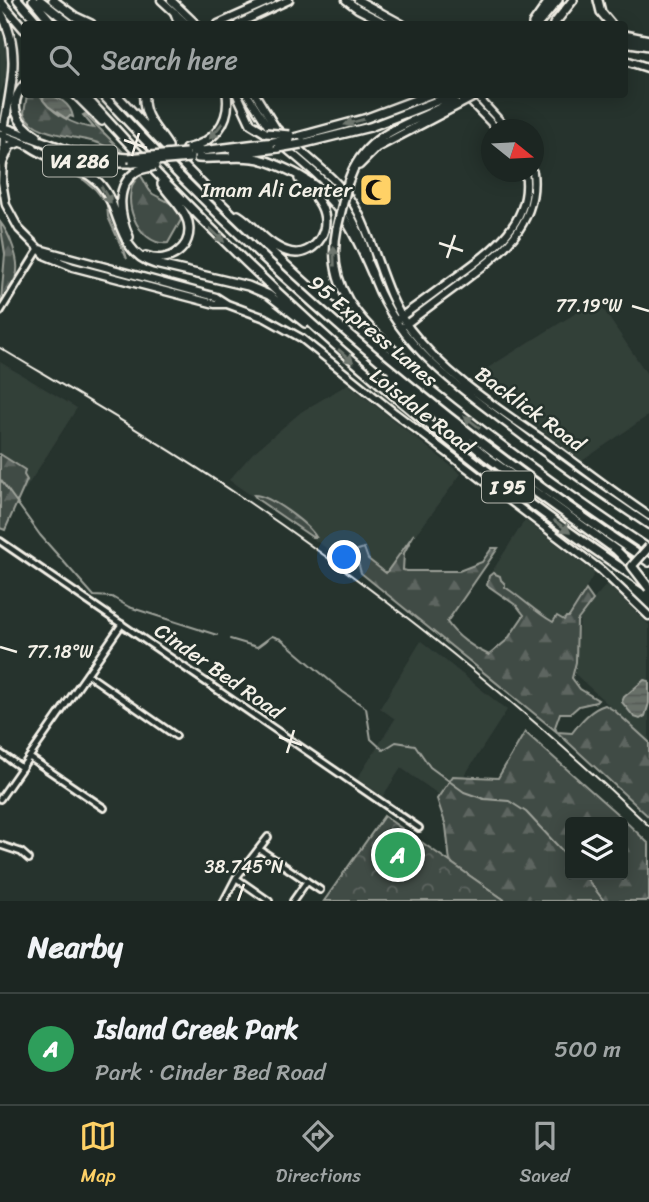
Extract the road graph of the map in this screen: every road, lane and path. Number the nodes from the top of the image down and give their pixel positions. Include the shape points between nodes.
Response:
1 (18, 0) edge
2 (33, 0) edge
3 (40, 0) edge
4 (53, 0) edge
5 (161, 0) edge
6 (171, 0) edge
7 (272, 0) edge
8 (289, 0) edge
9 (346, 0) edge
10 (358, 0) edge
11 (550, 0) edge
12 (558, 0) edge
13 (573, 0) edge
14 (598, 0) edge
15 (0, 1) edge
16 (262, 6) edge
17 (0, 11) edge
18 (175, 13) junction
19 (36, 21) edge
20 (50, 21) edge
21 (66, 21) edge
22 (85, 21) edge
23 (178, 21) edge
24 (184, 21) edge
25 (193, 21) edge
26 (225, 21) edge
27 (242, 21) edge
28 (381, 21) edge
29 (396, 21) edge
30 (538, 21) edge
31 (539, 21) edge
32 (556, 21) edge
33 (608, 21) edge
34 (21, 26) edge
35 (628, 35) edge
36 (649, 40) edge
37 (628, 42) edge
38 (649, 46) edge
39 (628, 61) edge
40 (649, 68) edge
41 (12, 83) junction
42 (21, 91) edge
43 (79, 98) edge
44 (87, 98) edge
45 (106, 98) edge
46 (120, 98) edge
47 (144, 98) edge
48 (227, 98) edge
49 (239, 98) edge
50 (249, 98) edge
51 (257, 98) edge
52 (422, 98) edge
53 (455, 98) edge
54 (456, 98) edge
55 (459, 98) edge
56 (480, 98) edge
57 (0, 104) edge
58 (485, 119) edge
59 (499, 119) edge
60 (2, 131) edge
61 (118, 133) junction
62 (292, 138) junction
63 (22, 142) junction
64 (277, 144) junction
65 (30, 146) junction
66 (80, 153) junction
67 (189, 155) junction
68 (176, 158) junction
69 (130, 160) junction
70 (2, 164) junction
71 (284, 168) junction
72 (152, 169) junction
73 (526, 182) edge
74 (534, 182) edge
75 (224, 206) junction
76 (39, 249) junction
77 (372, 272) junction
78 (0, 312) edge
79 (399, 319) junction
80 (403, 326) junction
81 (321, 333) junction
82 (354, 340) junction
83 (447, 403) junction
84 (649, 516) edge
85 (649, 525) edge
86 (0, 541) edge
87 (649, 548) edge
88 (649, 562) edge
89 (632, 566) junction
90 (649, 587) edge
91 (649, 616) edge
92 (122, 624) junction
93 (87, 674) junction
94 (176, 736) dead end
95 (0, 753) edge
96 (29, 757) junction
97 (22, 768) junction
98 (0, 800) edge
99 (104, 808) dead end
100 (419, 828) dead end
101 (268, 836) dead end
102 (0, 845) edge
103 (259, 849) junction
104 (29, 859) dead end
105 (236, 878) junction
106 (307, 881) junction
107 (320, 890) dead end
108 (223, 901) edge
109 (269, 901) edge
110 (293, 901) edge

1 - 19 highway
2 - 20 highway
3 - 21 highway
4 - 22 highway
5 - 18 main road
6 - 25 main road
7 - 16 main road
8 - 16 main road
9 - 28 main road
10 - 29 main road
11 - 30 highway
12 - 31 highway
13 - 32 highway
14 - 33 highway
15 - 34 highway
16 - 26 main road
16 - 27 main road
17 - 41 highway via 13,44
18 - 23 highway
18 - 24 main road
35 - 36 highway
37 - 38 highway
39 - 40 highway
41 - 57 highway
41 - 60 highway
42 - 66 highway via 15,102 20,123 37,136
43 - 61 highway
44 - 61 highway, I 95
45 - 82 highway, 95 Express Lanes via 225,222
46 - 68 highway, I 95
47 - 68 highway via 147,118
48 -> 67 highway via 226,116 217,132
49 - 62 highway, bridge via 251,124 266,133
50 - 64 main road
51 - 62 main road via 276,128
52 -> 62 highway, VA 286
53 - 64 highway, VA 286, bridge via 370,127 301,144
83 -> 54 highway, bridge via 348,302 334,264 337,228 357,167 369,153
55 - 58 main road
56 - 59 main road
60 - 63 highway, VA 286
60 - 66 highway, VA 286
60 - 70 main road, Loisdale Road
61 - 72 highway, I 95
62 - 64 highway, VA 286, bridge
62 - 79 main road via 351,199 368,232
63 - 65 highway, VA 286
63 - 70 highway via 10,146
64 - 67 highway, VA 286
64 - 67 highway, VA 286
64 - 77 main road via 328,184 348,208
65 - 69 highway, VA 286 via 80,161
65 -> 81 highway via 82,170 100,185 127,244 141,259 254,288
66 - 69 highway, VA 286
67 - 69 highway, VA 286, bridge
67 - 69 highway, VA 286, bridge
67 - 71 highway via 254,158
67 - 72 highway, bridge via 139,170 123,186 124,224 130,239 141,253 163,259 182,248 188,225
68 - 75 highway, I 95
70 - 76 main road, Loisdale Road via 8,209 19,229
71 - 75 highway via 311,192 325,215 323,234 310,249 296,253 281,249
71 - 77 highway via 336,205
72 -> 81 highway, I 95
73 - 79 main road via 523,207 503,238
74 - 80 main road via 531,206 514,238
75 - 83 highway, I 95 via 344,317
76 - 78 street
76 - 91 main road, Loisdale Road via 68,265 227,304 302,338 601,570
77 - 79 main road via 382,297
79 - 80 main road, Backlick Road
80 - 84 main road, Backlick Road via 471,389
80 - 85 main road, Backlick Road via 420,353 452,383
81 -> 90 highway, I 95 via 472,460
82 - 88 highway, 95 Express Lanes via 519,471
82 - 89 highway via 449,427
87 -> 83 highway, I 95
86 - 92 street, Cinder Bed Road
87 - 89 highway, bridge
89 - 90 highway, bridge
92 - 93 street
92 - 100 street, Cinder Bed Road
93 - 94 street
93 - 96 street
95 - 97 street
96 - 97 street
96 - 99 street
97 - 98 street
101 - 103 street
102 - 104 street
103 - 105 street
103 - 106 street
105 - 108 street
105 - 109 street
106 - 107 street
106 - 110 street

